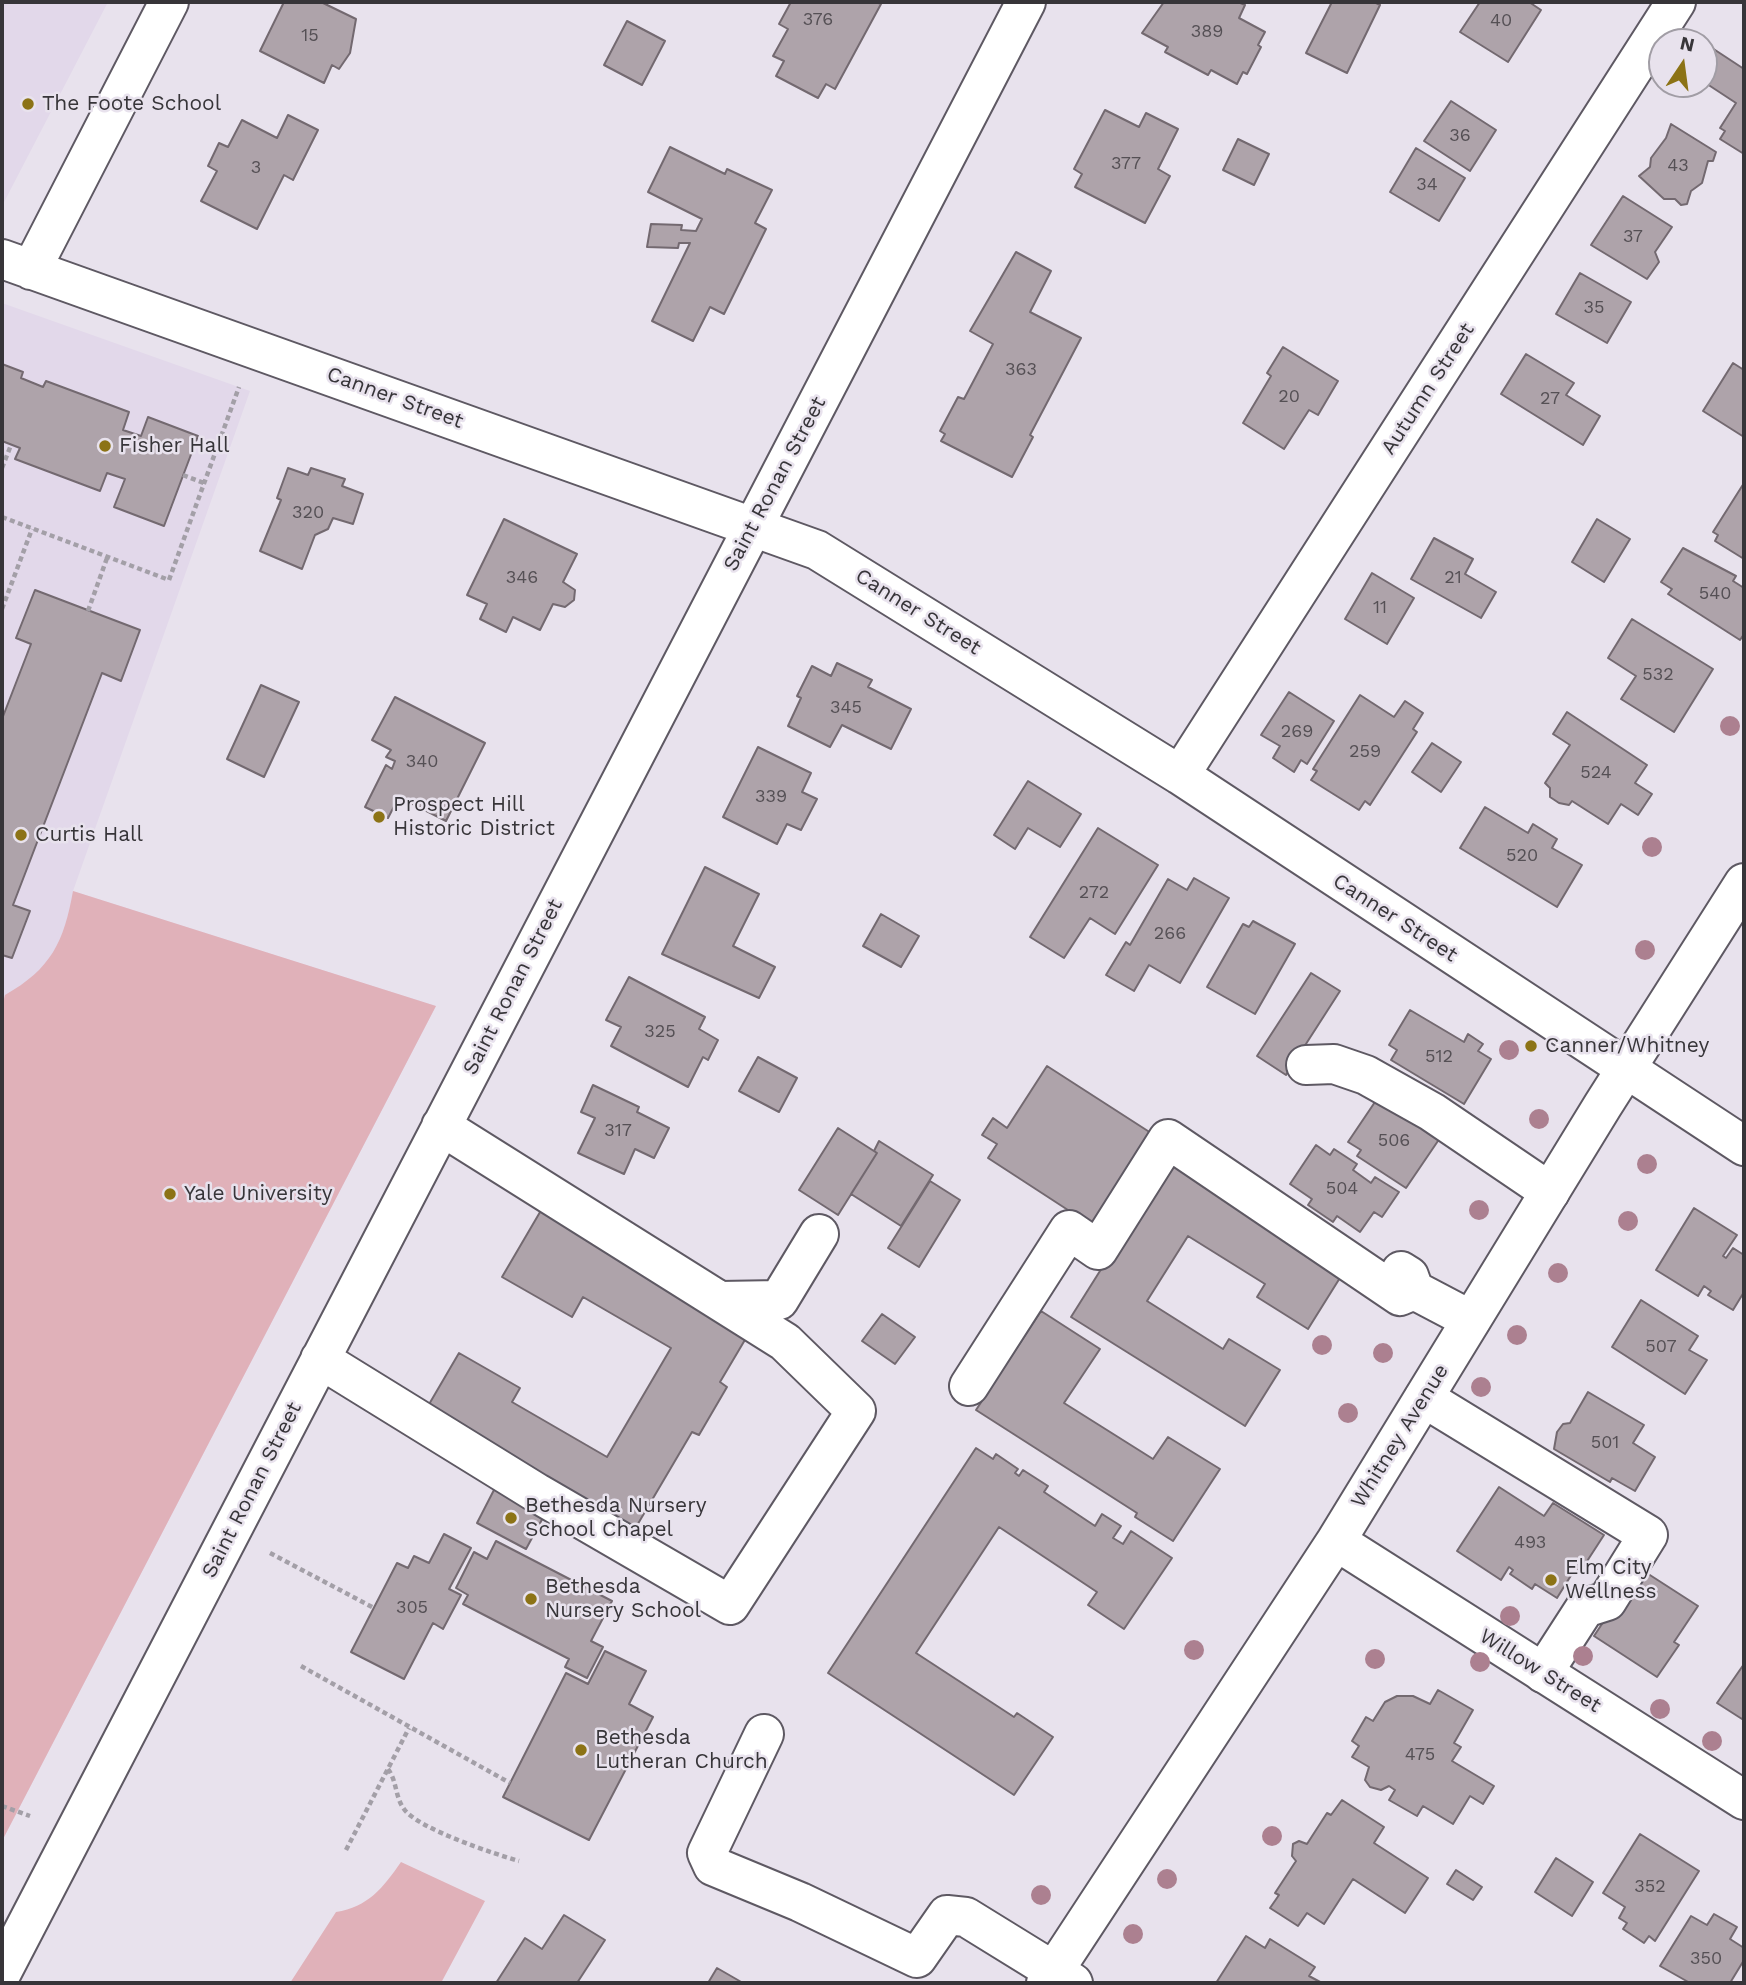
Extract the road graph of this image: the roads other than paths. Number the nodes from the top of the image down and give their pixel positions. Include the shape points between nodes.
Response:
1 (169, 2) edge
2 (1026, 2) edge
3 (1676, 2) edge
4 (17, 264) edge
5 (753, 525) junction
6 (1180, 775) junction
7 (1744, 883) edge
8 (1306, 1065) dead end
9 (1625, 1069) junction
10 (441, 1126) junction
11 (1216, 1144) dead end
12 (1744, 1146) edge
13 (1550, 1192) junction
14 (819, 1234) dead end
15 (1414, 1290) junction
16 (720, 1301) junction
17 (1471, 1320) junction
18 (320, 1359) junction
19 (969, 1386) dead end
20 (1424, 1398) junction
21 (1336, 1541) junction
22 (1543, 1673) junction
23 (764, 1734) dead end
24 (1744, 1800) edge
25 (2, 1972) edge
26 (1058, 1979) edge

1 - 4 street
2 - 5 street, Saint Ronan Street
3 - 6 street, Autumn Street
4 - 5 street, Canner Street
5 - 6 street, Canner Street via 817,550
5 - 10 street, Saint Ronan Street
6 - 9 street, Canner Street
7 - 9 street, Whitney Avenue
8 - 13 street via 1334,1064 1366,1075 1432,1112
9 - 12 street, Canner Street
9 - 13 street, Whitney Avenue
10 - 16 street
10 - 18 street, Saint Ronan Street
11 - 15 street via 1286,1197 1409,1276
13 - 17 street, Whitney Avenue
14 - 16 street via 779,1300
15 - 17 street
15 - 19 street via 1400,1296 1168,1139 1098,1250 1069,1230
16 - 18 street via 785,1342 856,1411 730,1605
17 - 20 street, Whitney Avenue
18 - 25 street, Saint Ronan Street
20 - 21 street, Whitney Avenue
20 - 22 street via 1648,1535 1607,1601 1585,1608
21 - 22 street, Willow Street
21 - 26 street, Whitney Avenue
22 - 24 street, Willow Street
23 - 26 street via 707,1853 713,1866 916,1958 947,1915 966,1917

